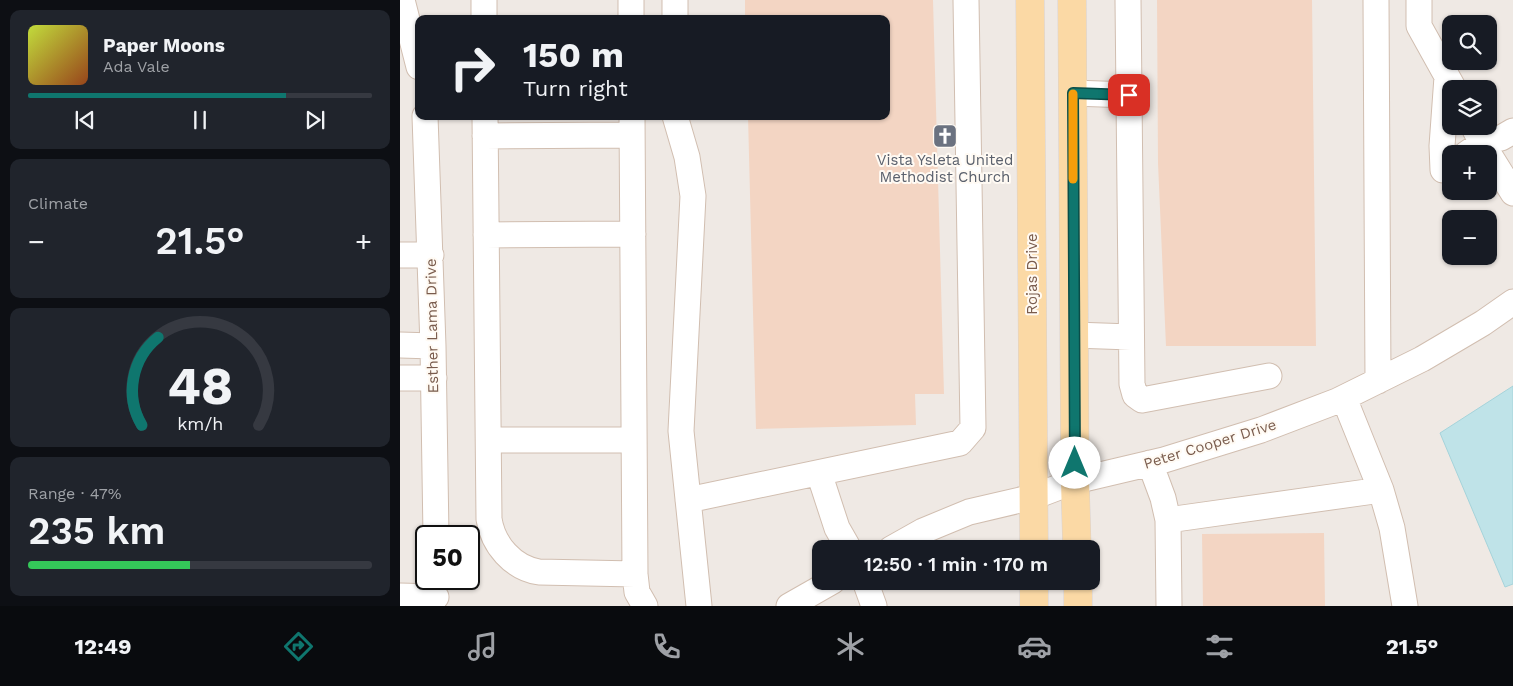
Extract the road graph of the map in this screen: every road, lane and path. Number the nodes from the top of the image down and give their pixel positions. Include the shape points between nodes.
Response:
1 (484, 0) edge
2 (631, 0) edge
3 (675, 0) edge
4 (966, 0) edge
5 (1030, 0) edge
6 (1072, 0) edge
7 (1128, 0) edge
8 (1376, 0) edge
9 (1419, 0) edge
10 (402, 4) edge
11 (484, 15) edge
12 (631, 15) edge
13 (675, 15) edge
14 (415, 52) edge
15 (1448, 80) edge
16 (1073, 93) junction
17 (1129, 95) junction
18 (425, 120) edge
19 (676, 120) edge
20 (485, 126) edge
21 (632, 126) edge
22 (1513, 131) edge
23 (1474, 141) edge
24 (1513, 193) edge
25 (633, 234) junction
26 (486, 235) junction
27 (400, 255) edge
28 (430, 255) junction
29 (1513, 302) edge
30 (1074, 335) junction
31 (1131, 337) junction
32 (400, 345) edge
33 (433, 346) junction
34 (1269, 376) dead end
35 (400, 378) edge
36 (434, 378) junction
37 (1378, 381) junction
38 (1344, 398) junction
39 (489, 440) junction
40 (634, 440) junction
41 (1150, 463) junction
42 (819, 473) junction
43 (1075, 481) junction
44 (1381, 490) junction
45 (1033, 497) junction
46 (688, 500) junction
47 (1168, 520) junction
48 (436, 525) edge
49 (843, 540) edge
50 (907, 540) edge
51 (1034, 540) edge
52 (1077, 540) edge
53 (635, 574) junction
54 (817, 590) edge
55 (868, 590) edge
56 (1034, 590) edge
57 (1078, 590) edge
58 (436, 594) edge
59 (400, 596) edge
60 (645, 606) edge
61 (699, 606) edge
62 (789, 606) edge
63 (874, 606) edge
64 (1034, 606) edge
65 (1078, 606) edge
66 (1169, 606) edge
67 (1406, 606) edge

1 - 11 street
2 - 12 street
3 - 13 street
4 - 42 street via 973,428 960,443
5 - 45 main road, Rojas Drive
6 - 16 main road
7 - 17 street
8 - 37 street
9 - 15 street via 1419,26
10 - 14 street
16 - 17 street
16 - 30 main road
17 - 31 street
18 - 28 street, Esther Lama Drive
19 - 46 street via 687,157 693,196 681,430
20 - 21 street
20 - 26 street
21 - 25 street
22 - 23 street via 1501,138
23 - 24 street
25 - 26 street
25 - 40 street
26 - 39 street
27 - 28 street
28 - 33 street, Esther Lama Drive
29 - 37 street, Peter Cooper Drive via 1422,359
30 - 31 street
30 - 43 main road
31 - 34 street via 1132,384 1135,395 1142,400
32 - 33 street
33 - 36 street, Esther Lama Drive
35 - 36 street
36 - 48 street, Esther Lama Drive
37 - 38 street, Peter Cooper Drive
38 - 41 street, Peter Cooper Drive via 1261,430
38 - 44 street
39 - 40 street
39 - 53 street via 491,531 514,562 539,572
40 - 53 street
41 - 43 street, Peter Cooper Drive
41 - 47 street
42 - 46 street
42 - 49 street via 836,528
43 - 45 street, Peter Cooper Drive
43 - 52 main road
44 - 47 street
44 - 67 street via 1392,528
45 - 50 street, Peter Cooper Drive via 969,512
45 - 51 main road, Rojas Drive
46 - 61 street
47 - 66 street
53 - 60 street via 638,592
54 - 62 street
55 - 63 street
56 - 64 main road
57 - 65 main road
58 - 59 street

